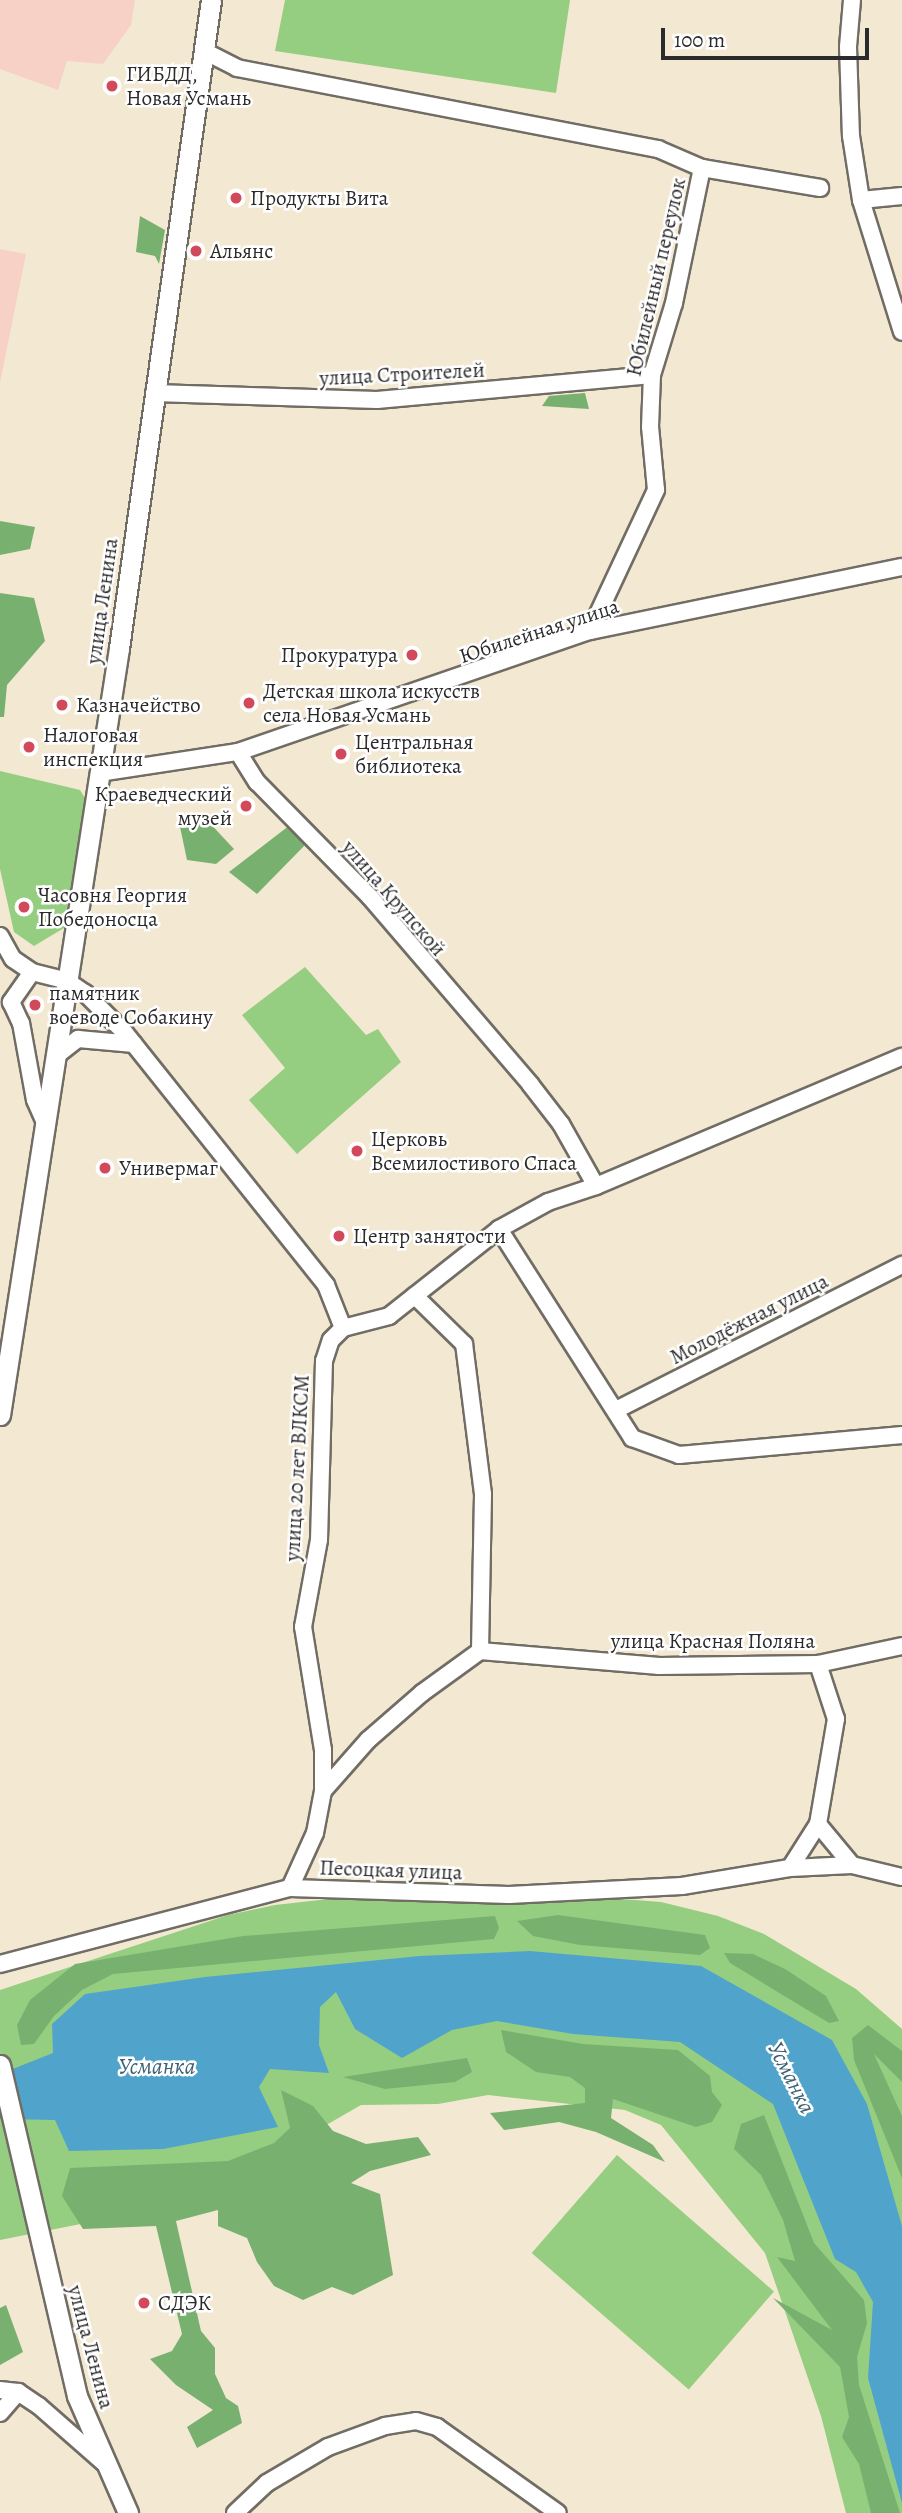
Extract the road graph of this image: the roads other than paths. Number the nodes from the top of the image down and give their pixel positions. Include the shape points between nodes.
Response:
1 (211, 0) edge
2 (852, 0) edge
3 (204, 51) junction
4 (702, 168) junction
5 (820, 188) dead end
6 (902, 196) edge
7 (862, 200) junction
8 (902, 332) edge
9 (652, 374) junction
10 (154, 393) junction
11 (902, 567) edge
12 (590, 631) junction
13 (238, 752) junction
14 (100, 773) junction
15 (0, 936) edge
16 (33, 972) junction
17 (66, 981) junction
18 (134, 1044) junction
19 (56, 1055) junction
20 (902, 1057) edge
21 (46, 1125) junction
22 (596, 1186) junction
23 (499, 1229) junction
24 (902, 1265) edge
25 (415, 1296) junction
26 (343, 1328) junction
27 (615, 1410) junction
28 (0, 1415) edge
29 (902, 1435) edge
30 (902, 1646) edge
31 (480, 1651) junction
32 (818, 1664) junction
33 (323, 1791) junction
34 (818, 1824) junction
35 (852, 1865) junction
36 (790, 1868) junction
37 (902, 1877) edge
38 (286, 1889) junction
39 (0, 1964) edge
40 (0, 2066) edge
41 (0, 2390) edge
42 (18, 2392) junction
43 (0, 2413) edge
44 (104, 2463) junction
45 (128, 2513) edge
46 (235, 2513) edge
47 (558, 2513) edge

1 - 3 main road, улица Ленина
2 - 7 street via 850,136
3 - 4 street via 237,68 659,149
3 - 10 main road, улица Ленина
4 - 5 street
4 - 9 street, Юбилейный переулок via 674,303
6 - 7 street
7 - 8 street
9 - 10 street, улица Строителей via 377,400
9 - 12 street, Юбилейный переулок via 650,427 656,490
10 - 14 main road, улица Ленина
11 - 12 street, Юбилейная улица
12 - 13 street, Юбилейная улица
13 - 14 street
13 - 22 street, улица Крупской via 257,782 370,897 530,1084 561,1124
14 - 17 main road, улица Ленина
15 - 16 street via 13,959
16 - 17 street
16 - 21 street via 11,1002 21,1023 36,1100
17 - 18 street via 85,993
17 - 19 main road, улица Ленина
18 - 19 street via 78,1039
18 - 26 street via 326,1285
19 - 21 main road, улица Ленина
20 - 22 street
21 - 28 main road, улица Ленина
22 - 23 street via 548,1202
23 - 25 street
23 - 27 street
24 - 27 street, Молодёжная улица
25 - 26 street via 390,1317
25 - 31 street via 464,1344 483,1494
26 - 33 street, улица 20 лет ВЛКСМ via 331,1340 324,1361 319,1540 303,1627 323,1750
27 - 29 street via 632,1438 679,1455
30 - 32 street, улица Красная Поляна
31 - 32 street, улица Красная Поляна via 659,1666
31 - 33 street via 368,1740
32 - 34 street via 836,1719
33 - 38 street, улица 20 лет ВЛКСМ via 315,1833
34 - 35 street
34 - 36 street
35 - 36 street, Песоцкая улица
35 - 37 street, Песоцкая улица
36 - 38 street, Песоцкая улица via 682,1886 509,1895
38 - 39 street, Песоцкая улица
40 - 44 main road, улица Ленина via 77,2396
41 - 42 street
42 - 43 street
42 - 44 street
44 - 45 main road, улица Ленина
46 - 47 street via 267,2483 328,2447 385,2426 416,2421 437,2427

